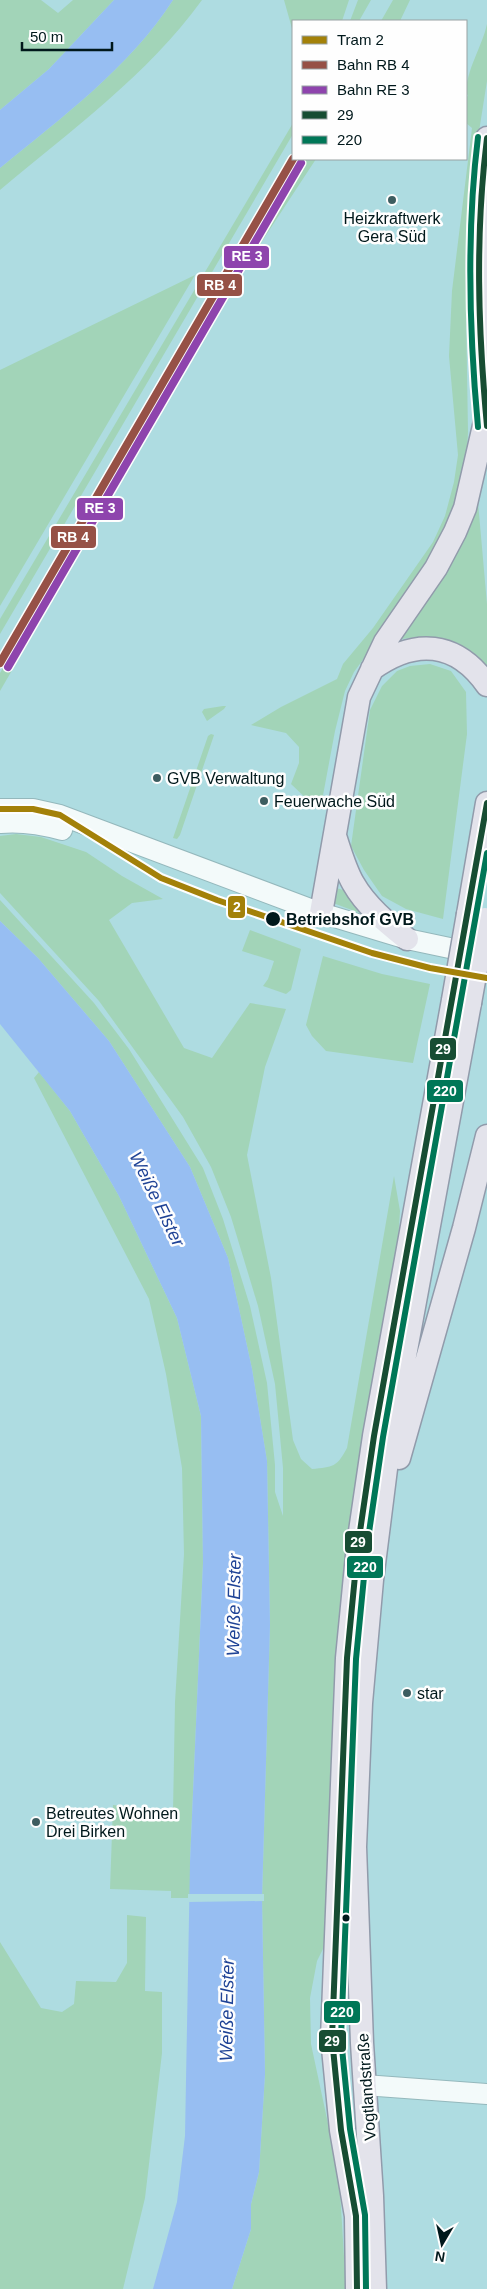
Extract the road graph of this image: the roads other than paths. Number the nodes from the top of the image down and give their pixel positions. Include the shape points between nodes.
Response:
1 (487, 138) edge
2 (487, 421) edge
3 (371, 669) junction
4 (487, 685) edge
5 (487, 803) edge
6 (0, 809) edge
7 (0, 823) edge
8 (335, 834) junction
9 (136, 845) junction
10 (480, 912) edge
11 (320, 913) junction
12 (407, 939) junction
13 (487, 956) edge
14 (461, 1002) junction
15 (487, 1136) edge
16 (380, 1519) junction
17 (335, 2084) junction
18 (364, 2085) junction
19 (487, 2094) edge
20 (357, 2289) edge
21 (375, 2289) edge

1 - 2 main road via 478,288
2 - 3 main road via 465,508 455,532 436,568 385,642
3 - 4 main road via 397,653 435,648 463,659
3 - 8 main road via 356,710
5 - 10 main road, Vogtlandstraße
6 - 9 main road via 33,808 60,815
7 - 9 main road via 43,825
8 - 11 main road
8 - 12 main road via 359,892
9 - 11 main road
10 - 14 main road, Vogtlandstraße, bridge
11 - 12 main road
12 - 13 main road
14 - 16 main road, Vogtlandstraße via 390,1437
14 - 17 main road, Vogtlandstraße via 376,1426 358,1545 341,1767 332,2020
15 - 16 main road
16 - 18 main road, Vogtlandstraße via 361,1703 356,1847
17 - 18 main road
17 - 20 main road, Vogtlandstraße via 356,2216
18 - 19 main road
18 - 21 main road, Vogtlandstraße

